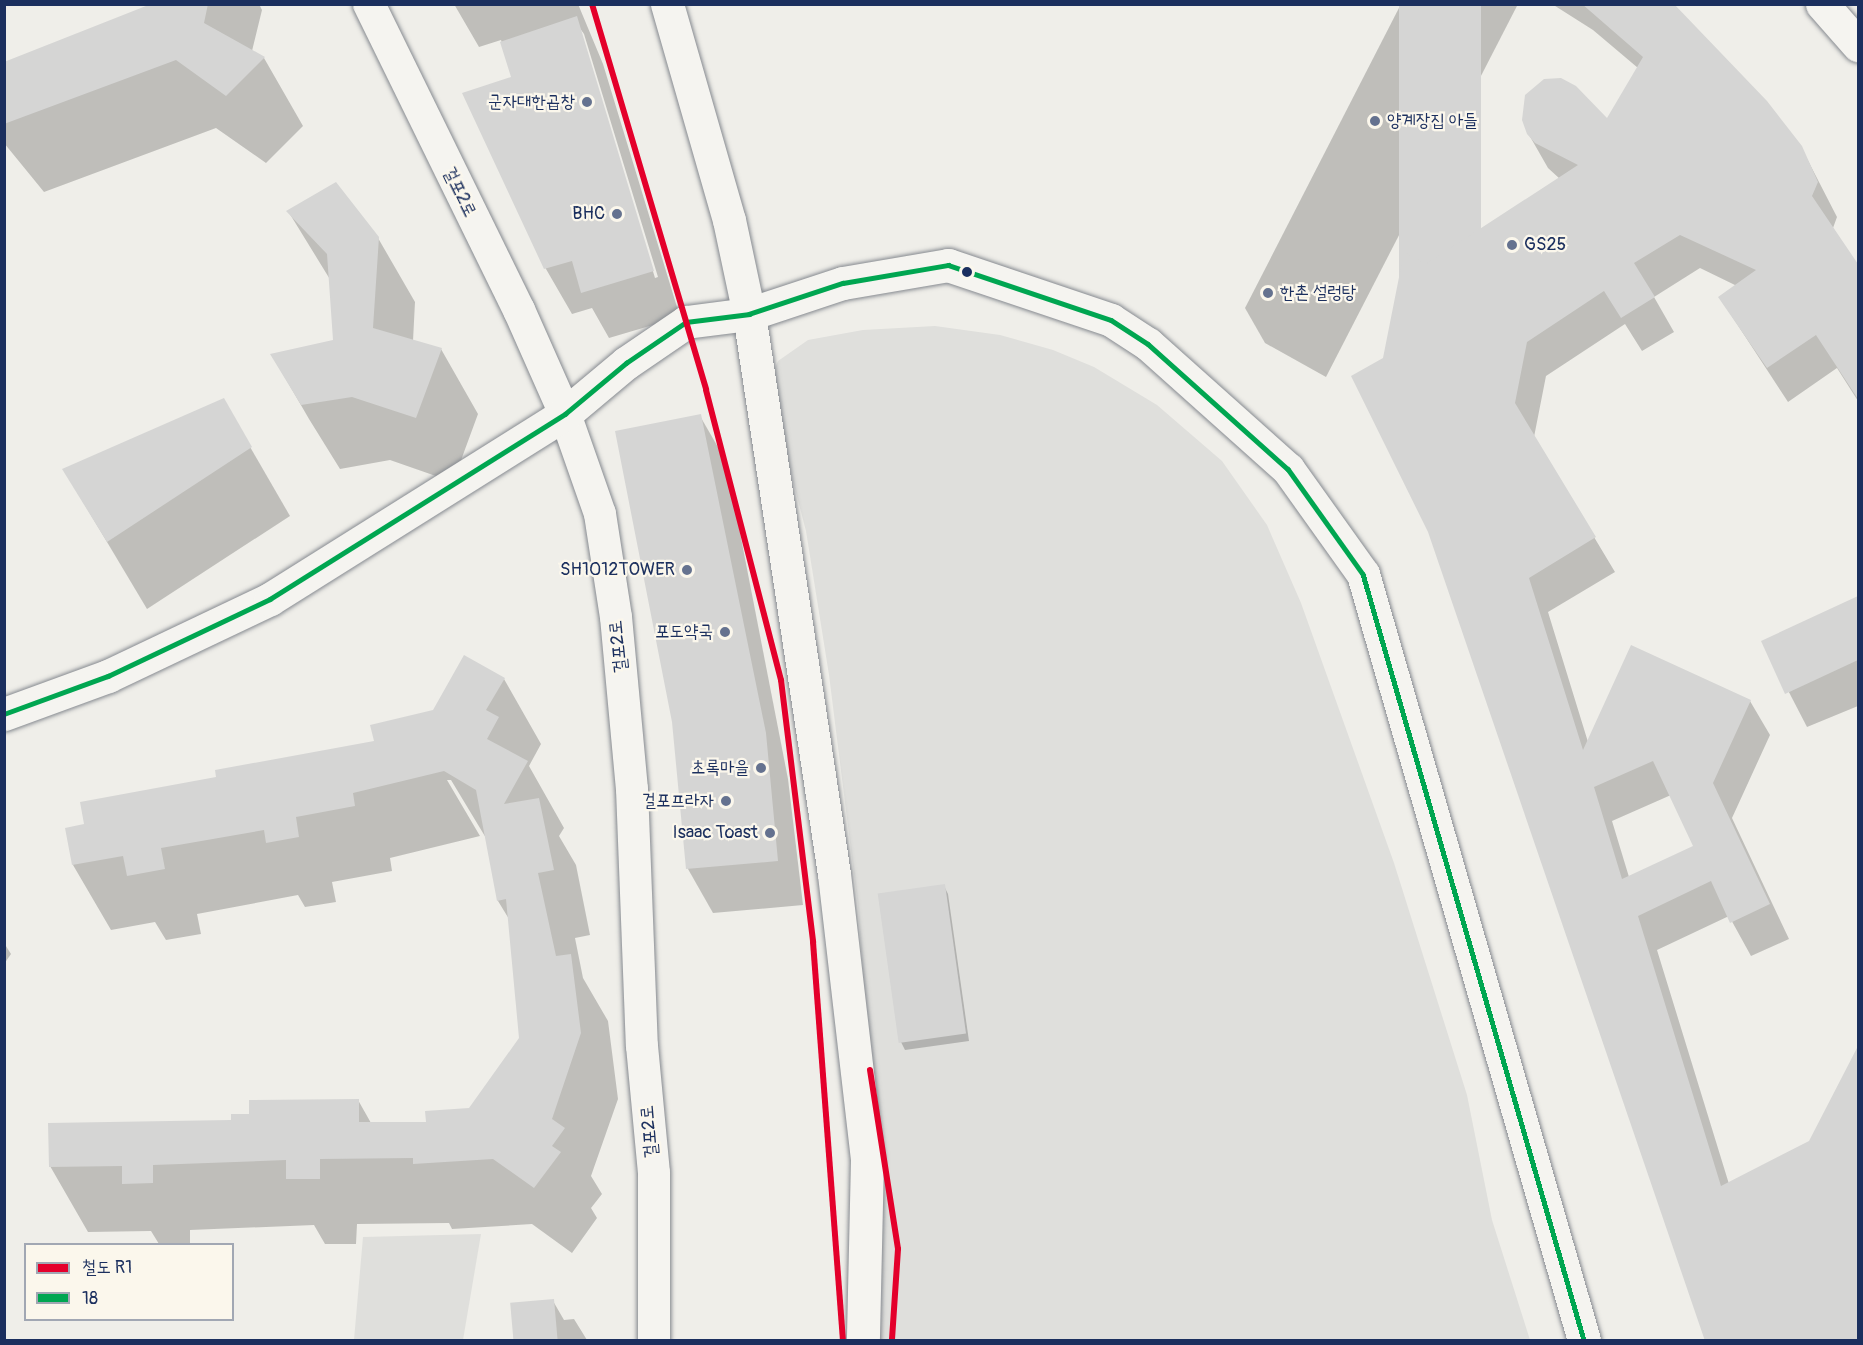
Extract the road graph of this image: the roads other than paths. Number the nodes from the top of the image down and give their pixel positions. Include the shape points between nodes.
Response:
1 (369, 4) edge
2 (667, 4) edge
3 (1822, 4) edge
4 (1858, 45) edge
5 (749, 314) junction
6 (565, 414) junction
7 (4, 714) edge
8 (654, 1341) edge
9 (863, 1341) edge
10 (1584, 1341) edge

1 - 6 street, 걸포2로
2 - 5 street via 729,220
3 - 4 street
5 - 6 street via 686,322 626,363
5 - 9 street via 834,874 867,1159
5 - 10 street via 843,283 948,265 1111,320 1148,344 1288,469 1364,574
6 - 7 street via 270,599 108,676
6 - 8 street, 걸포2로 via 600,514 616,617 633,789 642,1046 654,1173

